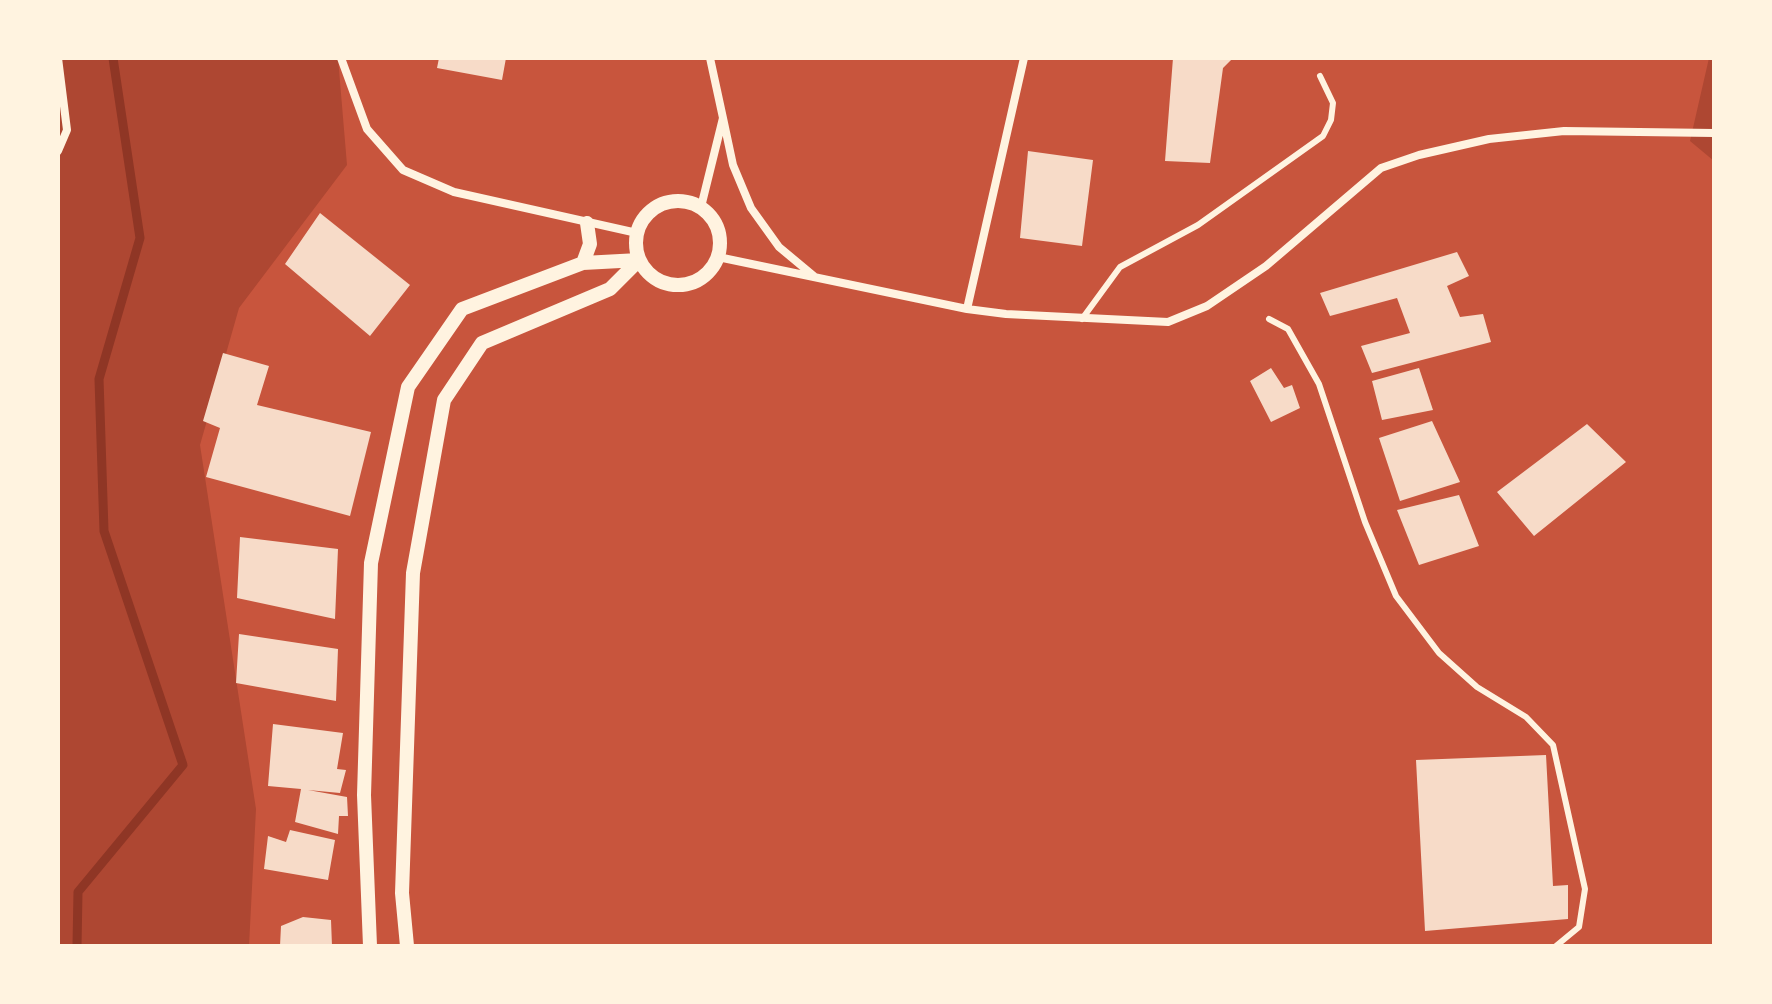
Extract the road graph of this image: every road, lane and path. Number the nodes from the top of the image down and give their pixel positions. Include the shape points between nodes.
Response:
1 (58, 58) edge
2 (341, 58) edge
3 (710, 58) edge
4 (1024, 58) edge
5 (1320, 76) dead end
6 (723, 118) junction
7 (1714, 133) edge
8 (58, 151) edge
9 (701, 207) junction
10 (587, 223) junction
11 (637, 233) junction
12 (718, 257) junction
13 (639, 260) junction
14 (583, 263) junction
15 (815, 278) junction
16 (967, 309) junction
17 (1082, 319) junction
18 (1269, 319) dead end
19 (370, 946) edge
20 (407, 946) edge
21 (1556, 946) edge

1 - 8 street via 67,130
2 - 10 street via 367,129 403,170 454,192
3 - 6 street
4 - 16 street
5 - 17 lane via 1333,103 1323,136 1198,225 1120,267
6 - 9 street
6 - 15 street via 733,165 751,208 779,247
7 - 17 street via 1564,131 1489,139 1419,155 1381,168 1266,266 1207,306 1168,322
9 - 11 street via 662,203
9 - 12 street via 717,228
10 - 11 street
10 - 14 street via 590,244
11 - 13 street
12 - 13 street via 711,270 686,285 657,280
12 - 15 street
13 - 14 street
13 - 20 street via 610,289 482,343 444,400 413,573 402,893
14 - 19 street via 462,309 408,387 371,563 364,795
15 - 16 street
16 - 17 street
18 - 21 lane via 1288,329 1319,384 1396,596 1439,653 1477,687 1526,717 1553,745 1585,889 1579,927

